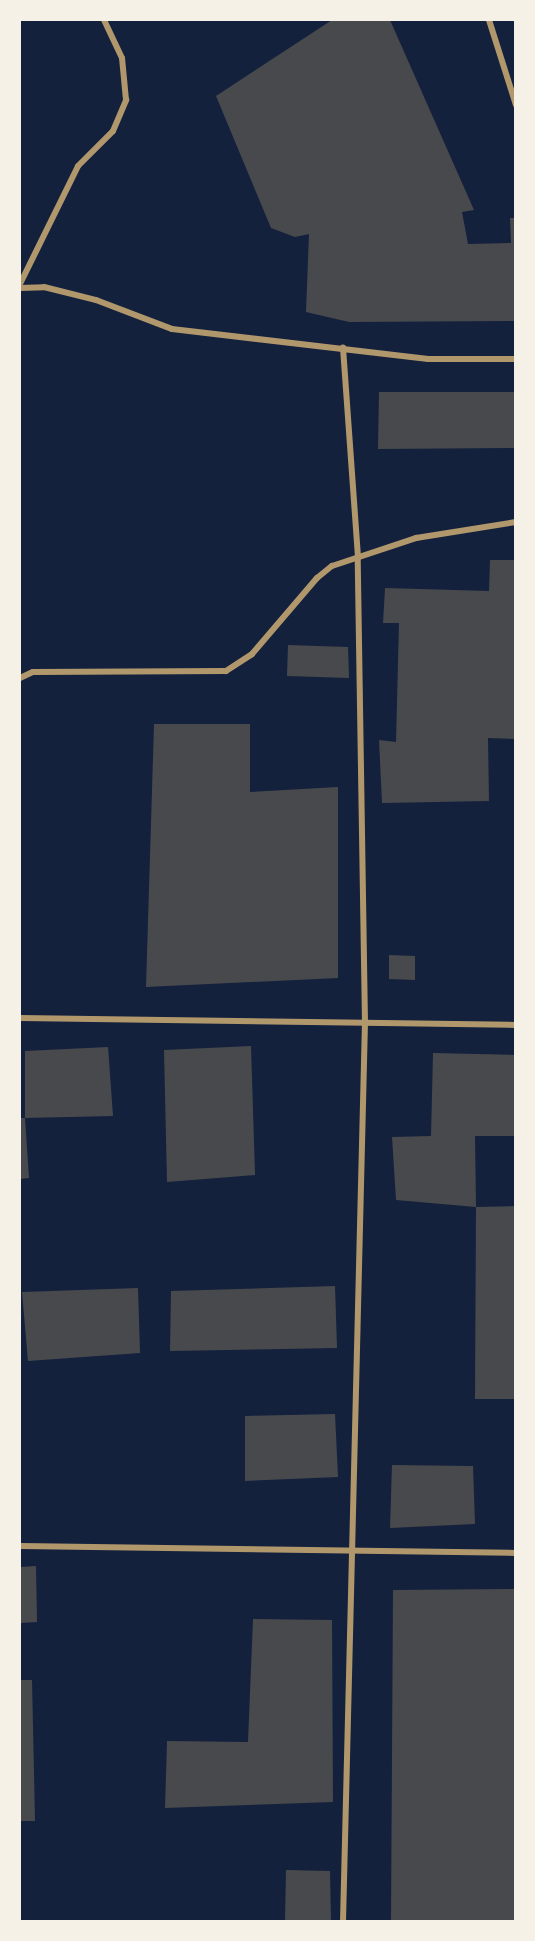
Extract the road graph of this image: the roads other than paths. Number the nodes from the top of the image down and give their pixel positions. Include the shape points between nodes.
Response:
1 (104, 20) edge
2 (489, 20) edge
3 (516, 105) edge
4 (20, 286) edge
5 (343, 348) junction
6 (516, 358) edge
7 (516, 522) edge
8 (358, 557) junction
9 (20, 678) edge
10 (20, 1018) edge
11 (365, 1024) junction
12 (516, 1025) edge
13 (20, 1546) edge
14 (352, 1551) junction
15 (516, 1553) edge
16 (343, 1922) edge

1 - 4 street via 122,58 126,100 113,131 78,166
2 - 3 street
4 - 5 street via 44,287 86,298 172,329
5 - 6 street via 428,358
5 - 8 street
7 - 8 street via 416,538
8 - 9 street via 332,566 317,578 252,654 226,671 33,672
8 - 11 street
10 - 11 street
11 - 12 street
11 - 14 street
13 - 14 street
14 - 15 street
14 - 16 street

